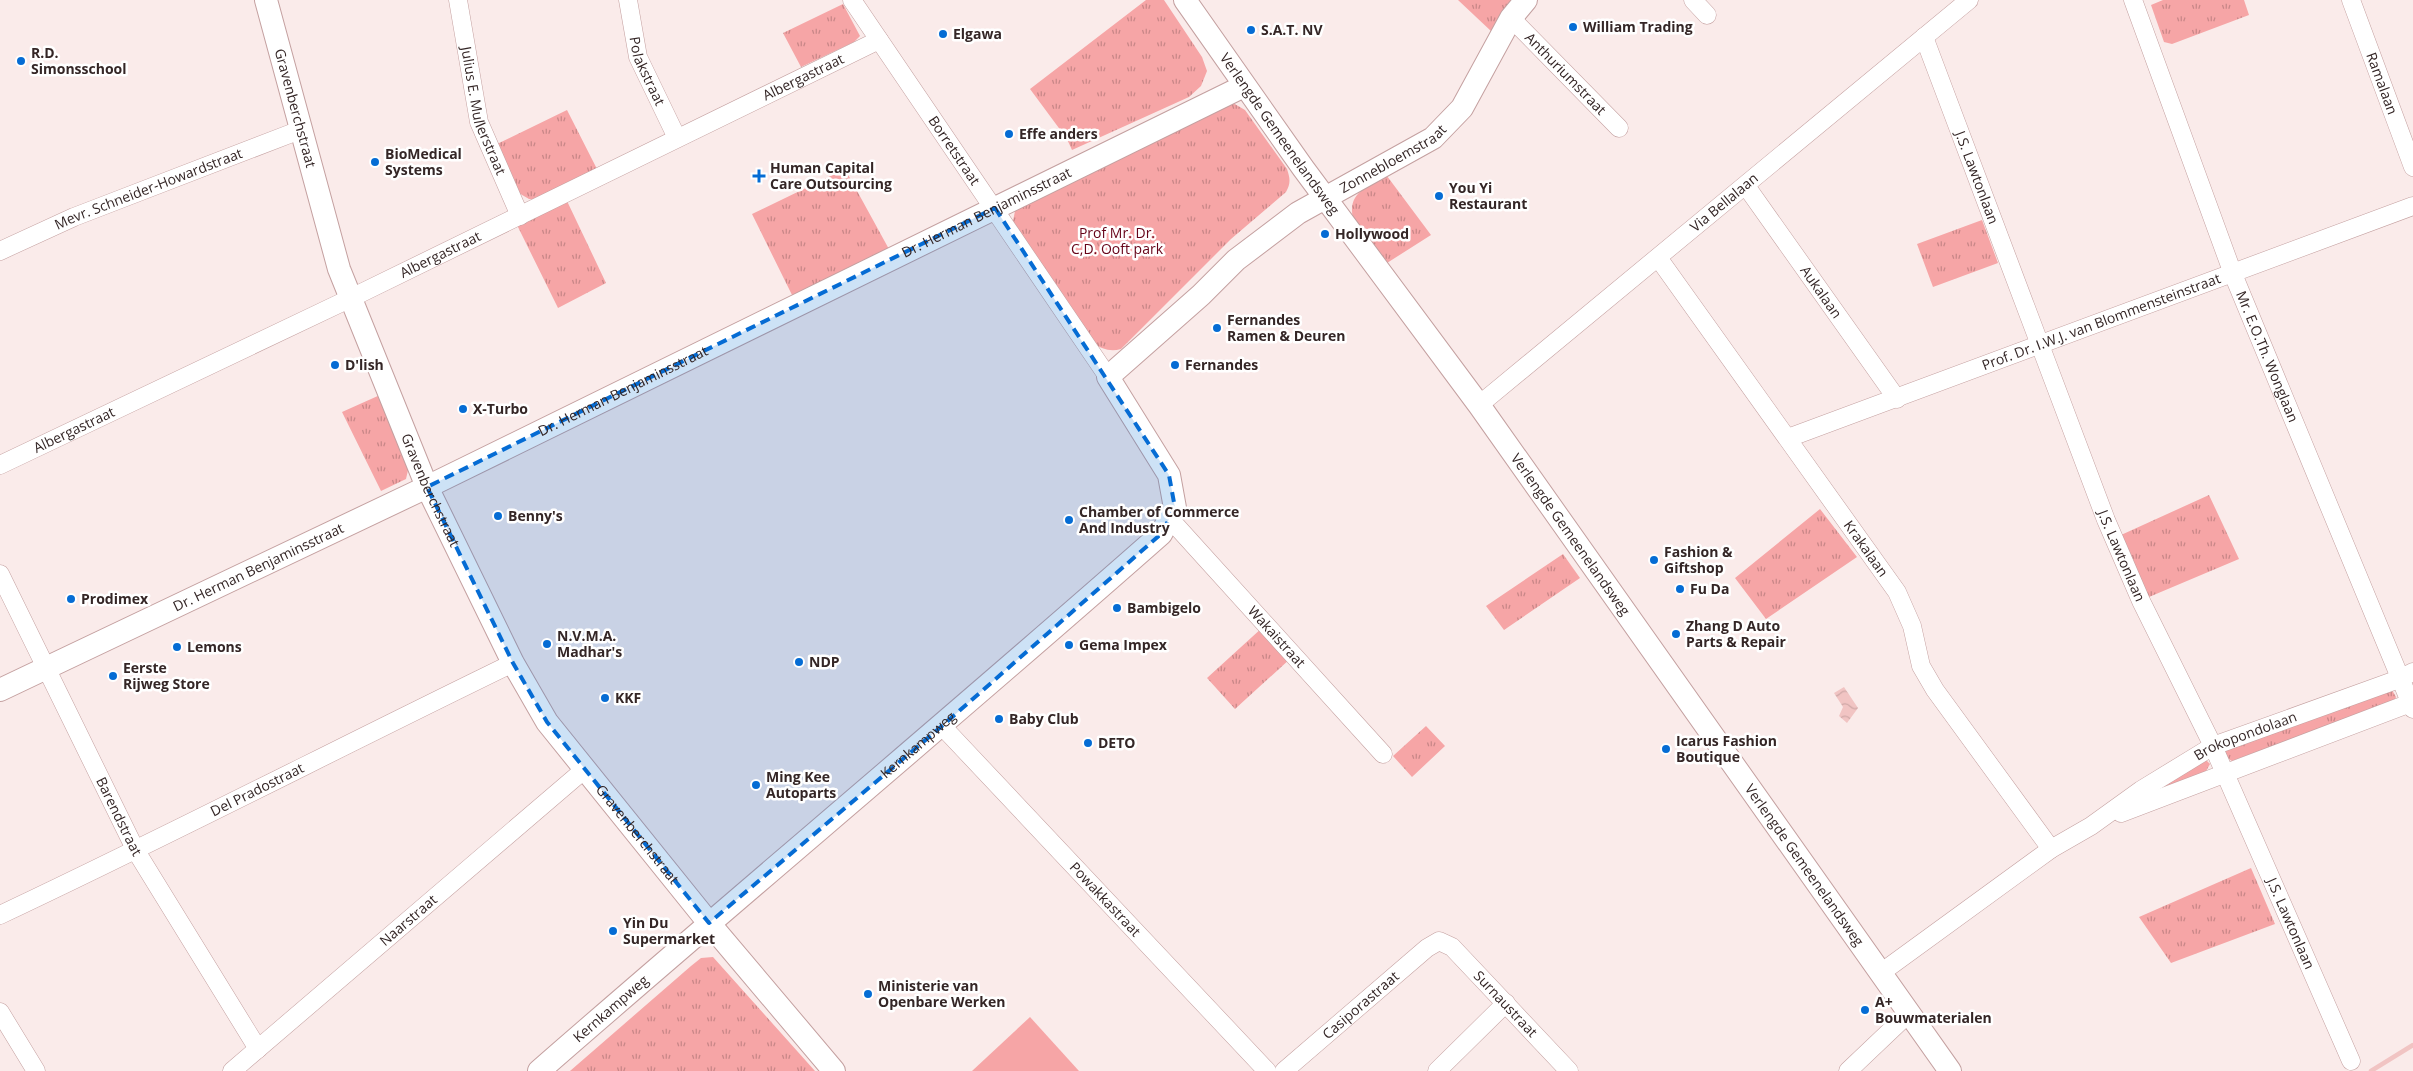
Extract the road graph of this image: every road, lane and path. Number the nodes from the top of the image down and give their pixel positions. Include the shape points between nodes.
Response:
1 (266, 0) edge
2 (458, 0) edge
3 (628, 0) edge
4 (852, 0) edge
5 (1185, 0) edge
6 (1526, 0) edge
7 (1693, 0) edge
8 (1969, 0) edge
9 (2133, 0) edge
10 (2351, 0) edge
11 (1708, 15) dead end
12 (1511, 18) junction
13 (1924, 38) junction
14 (879, 40) junction
15 (1244, 86) junction
16 (1619, 128) dead end
17 (300, 130) junction
18 (677, 138) junction
19 (2413, 168) edge
20 (1746, 186) junction
21 (1324, 197) junction
22 (2413, 206) edge
23 (995, 208) junction
24 (520, 216) junction
25 (0, 251) edge
26 (1659, 259) junction
27 (2233, 274) junction
28 (351, 298) junction
29 (2041, 346) junction
30 (1108, 377) junction
31 (1897, 399) junction
32 (1479, 405) junction
33 (1788, 438) junction
34 (0, 465) edge
35 (427, 487) junction
36 (1170, 519) junction
37 (0, 574) edge
38 (513, 663) junction
39 (46, 668) junction
40 (2406, 675) edge
41 (0, 690) edge
42 (2412, 705) edge
43 (942, 726) junction
44 (2212, 746) junction
45 (1383, 754) dead end
46 (585, 769) junction
47 (2224, 772) junction
48 (2091, 826) junction
49 (2051, 849) junction
50 (136, 851) junction
51 (0, 915) edge
52 (709, 923) junction
53 (1439, 941) joint
54 (1882, 972) junction
55 (1506, 1004) junction
56 (0, 1012) edge
57 (1910, 1013) junction
58 (258, 1049) junction
59 (2352, 1061) dead end
60 (36, 1071) edge
61 (232, 1071) edge
62 (539, 1071) edge
63 (834, 1071) edge
64 (1267, 1071) edge
65 (1284, 1071) edge
66 (1437, 1071) edge
67 (1569, 1071) edge
68 (1848, 1071) edge
69 (1950, 1071) edge

1 - 17 street, Gravenberchstraat
2 - 24 street, Julius E. Mullerstraat via 479,122
3 - 18 street, Polakstraat via 638,57
4 - 14 street, Borretstraat
5 - 15 street, Verlengde Gemeenelandsweg
6 - 12 street, Zonnebloemstraat
7 - 11 street
8 - 13 street, Via Bellalaan
9 - 27 street, Mr. E.O.Th. Wonglaan
10 - 19 street, Ramalaan
12 - 16 street, Anthuriumstraat
12 - 21 street, Zonnebloemstraat via 1462,108 1433,138
13 - 20 street, Via Bellalaan
13 - 29 street, J.S. Lawtonlaan
14 - 18 street, Albergastraat
14 - 23 street, Borretstraat
15 - 21 street, Verlengde Gemeenelandsweg
15 - 23 street, Dr. Herman Benjaminsstraat
17 - 25 street, Mevr. Schneider-Howardstraat via 83,214
17 - 28 street, Gravenberchstraat via 339,269
18 - 24 street, Albergastraat
20 - 26 street, Via Bellalaan
20 - 31 street, Aukalaan
21 - 30 street, Zonnebloemstraat via 1298,212 1236,260
21 - 32 street, Verlengde Gemeenelandsweg
22 - 27 street, Prof. Dr. I.W.J. van Blommensteinstraat
23 - 30 street, Borretstraat
23 - 35 street, Dr. Herman Benjaminsstraat
24 - 28 street, Albergastraat
26 - 32 street, Via Bellalaan
26 - 33 street, Krakalaan
27 - 29 street, Prof. Dr. I.W.J. van Blommensteinstraat
27 - 40 street, Mr. E.O.Th. Wonglaan
28 - 34 street, Albergastraat
28 - 35 street, Gravenberchstraat
29 - 31 street, Prof. Dr. I.W.J. van Blommensteinstraat
29 - 44 street, J.S. Lawtonlaan via 2106,520
30 - 36 street, Kernkampweg via 1169,475 1176,508
31 - 33 street, Prof. Dr. I.W.J. van Blommensteinstraat
32 - 54 street, Verlengde Gemeenelandsweg
33 - 49 street, Krakalaan via 1897,592 1912,626 1921,666 1935,690
35 - 38 street, Gravenberchstraat
35 - 39 street, Dr. Herman Benjaminsstraat
36 - 43 street, Kernkampweg via 1160,534
36 - 45 street, Wakaistraat
37 - 39 street, Barendstraat
38 - 46 street, Gravenberchstraat via 547,722
38 - 50 street, Del Pradostraat
39 - 41 street, Dr. Herman Benjaminsstraat
39 - 50 street, Barendstraat
40 - 42 street, Mr. E.O.Th. Wonglaan
40 - 44 street, Brokopondolaan
42 - 47 street, Brokopondolaan
43 - 52 street, Kernkampweg
43 - 64 street, Powakkastraat
44 - 47 street, J.S. Lawtonlaan
44 - 48 street, Brokopondolaan
46 - 52 street, Gravenberchstraat
46 - 58 street, Naarstraat
47 - 48 street, Brokopondolaan
47 - 59 street, J.S. Lawtonlaan
48 - 49 street, Brokopondolaan
49 - 54 street, Brokopondolaan
50 - 51 street, Del Pradostraat
50 - 58 street, Barendstraat
52 - 62 street, Kernkampweg
52 - 63 street, Gravenberchstraat
53 - 55 street, Surnaustraat via 1452,947
53 - 65 street, Casiporastraat via 1426,948
54 - 57 street, Verlengde Gemeenelandsweg
55 - 66 street
55 - 67 street, Surnaustraat
56 - 60 street
57 - 68 street
57 - 69 street, Verlengde Gemeenelandsweg
58 - 61 street, Naarstraat

